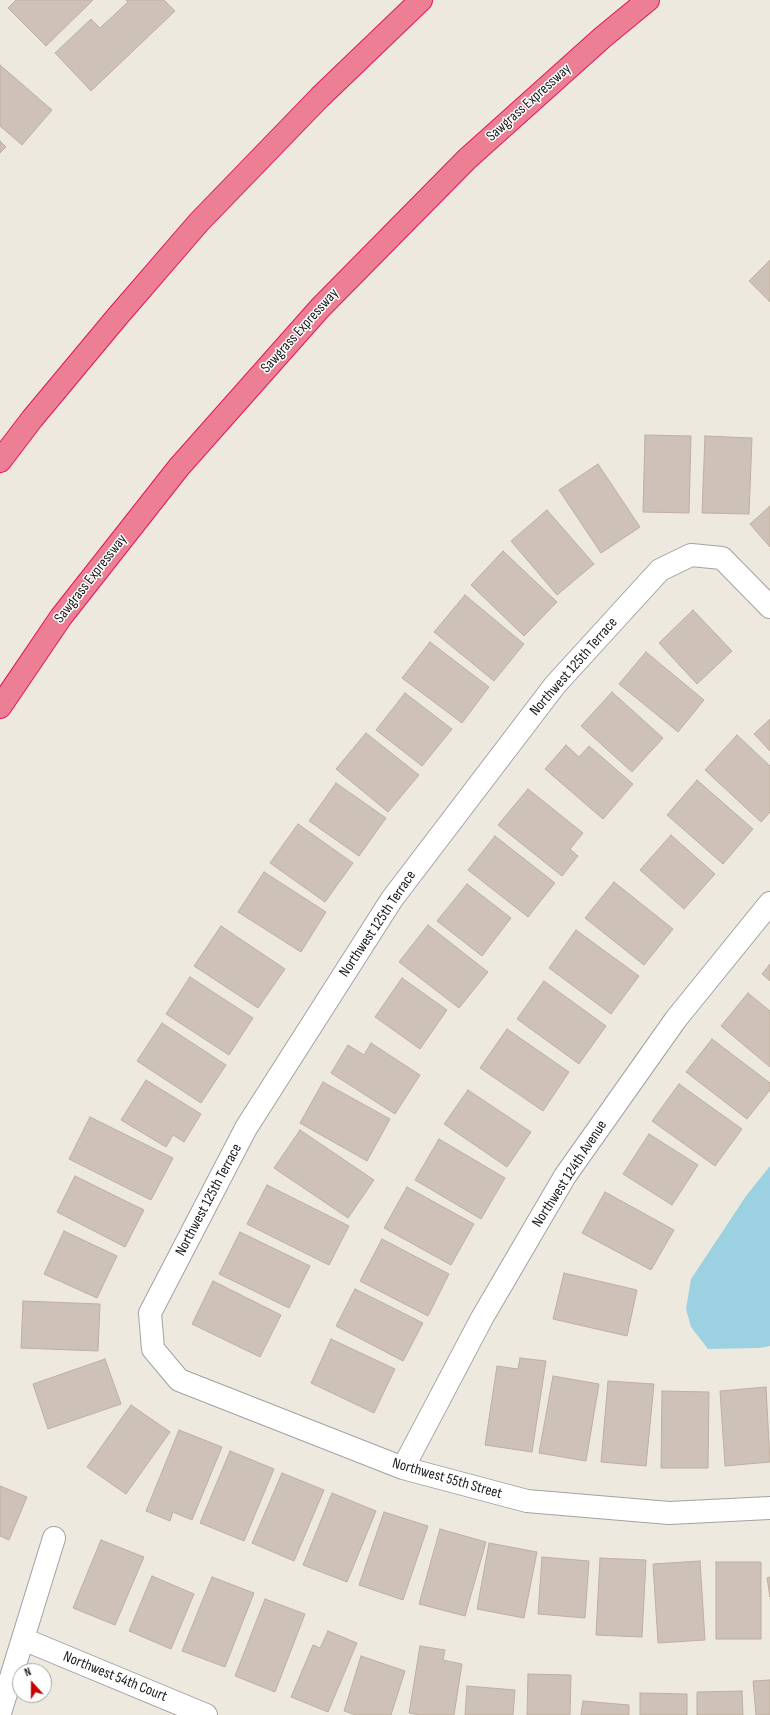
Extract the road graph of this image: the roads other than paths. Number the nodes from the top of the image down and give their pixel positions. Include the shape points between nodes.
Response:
1 (422, 0) edge
2 (648, 0) edge
3 (0, 461) edge
4 (770, 607) edge
5 (0, 707) edge
6 (770, 903) edge
7 (153, 1349) joint
8 (402, 1468) junction
9 (770, 1508) edge
10 (54, 1538) dead end
11 (23, 1639) junction
12 (0, 1713) edge
13 (206, 1715) edge

1 - 3 highway via 320,97 199,222 32,419
2 - 5 highway, Sawgrass Expressway via 603,37 468,159 320,308 174,473 61,617
4 - 7 street, Northwest 125th Terrace via 722,558 691,555 660,570 555,684 392,899 246,1128 150,1313
6 - 8 street, Northwest 124th Avenue via 676,1019 565,1176 482,1318
7 - 8 street, Northwest 55th Street via 179,1380
8 - 9 street, Northwest 55th Street via 527,1501 669,1513
10 - 11 street
11 - 12 street
11 - 13 street, Northwest 54th Court

